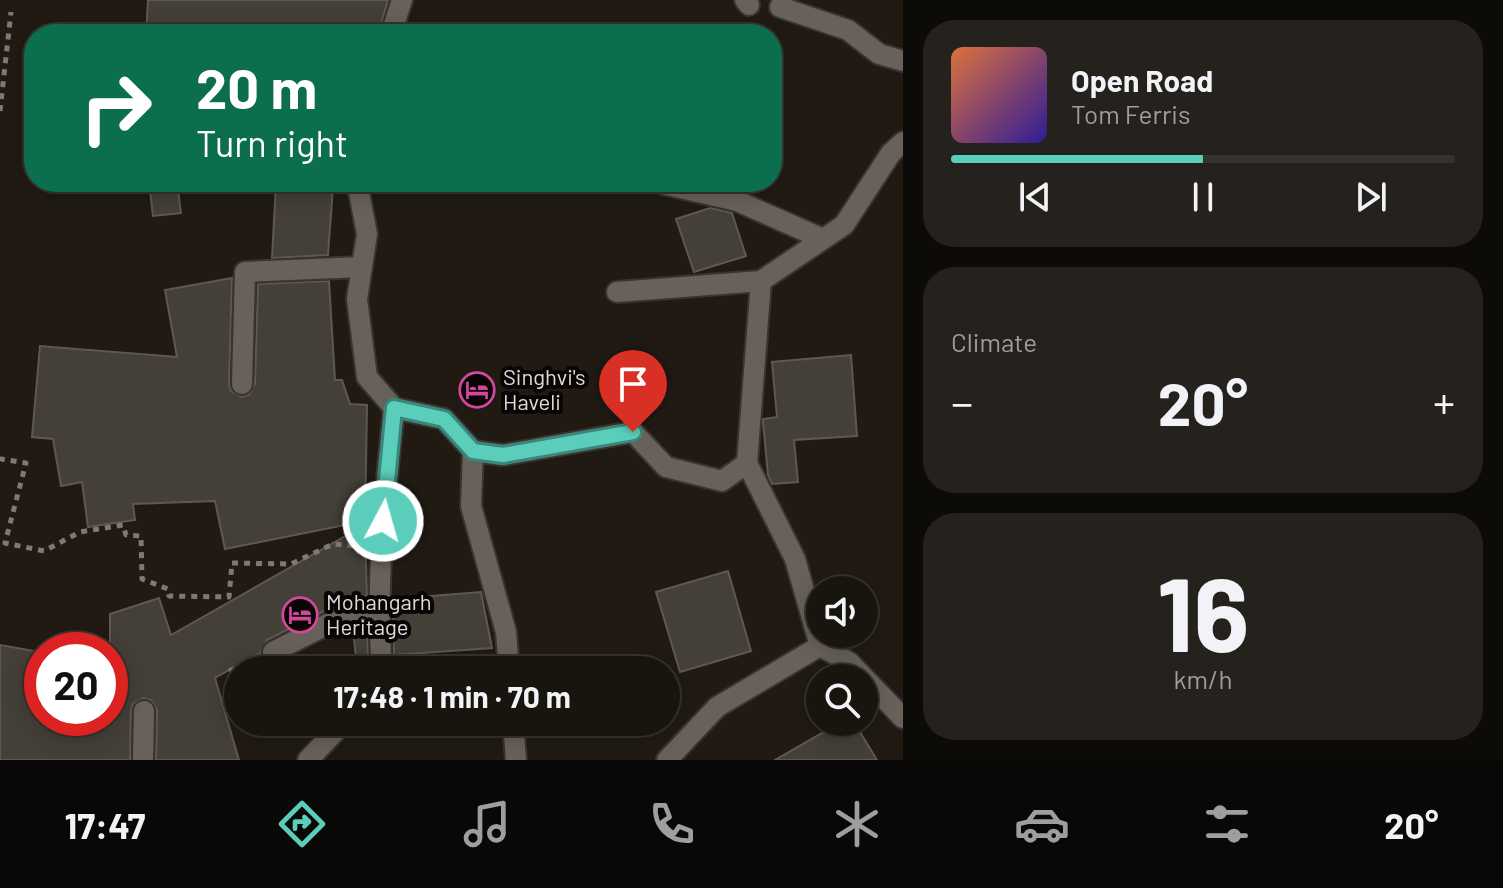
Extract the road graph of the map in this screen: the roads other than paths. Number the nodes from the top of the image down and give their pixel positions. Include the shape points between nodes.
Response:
1 (402, 0) edge
2 (780, 7) dead end
3 (394, 24) edge
4 (903, 61) edge
5 (899, 150) edge
6 (359, 192) edge
7 (698, 192) edge
8 (823, 239) junction
9 (362, 267) junction
10 (761, 281) junction
11 (617, 292) dead end
12 (242, 384) dead end
13 (394, 408) junction
14 (473, 451) junction
15 (747, 463) junction
16 (806, 597) edge
17 (377, 608) junction
18 (817, 648) edge
19 (824, 648) edge
20 (273, 652) dead end
21 (381, 656) edge
22 (508, 656) edge
23 (144, 711) dead end
24 (903, 718) edge
25 (331, 736) edge
26 (514, 736) edge
27 (143, 760) edge
28 (308, 760) edge
29 (516, 760) edge
30 (667, 760) edge

1 - 3 lane
2 - 4 lane via 848,30 879,54
5 - 8 lane via 844,225
6 - 9 lane via 367,234
7 - 8 lane via 737,201
8 - 10 lane
9 - 12 lane via 245,272
9 - 13 lane via 357,299 367,377
10 - 11 lane
10 - 15 lane
13 - 14 lane via 444,419
13 - 17 lane
14 - 15 lane via 503,455 633,432 666,467 722,481
14 - 22 lane via 471,506
15 - 16 lane via 795,559
17 - 20 lane via 336,620
17 - 21 lane
18 - 30 lane via 717,707
19 - 24 lane via 849,662
23 - 27 lane
25 - 28 lane
26 - 29 lane

